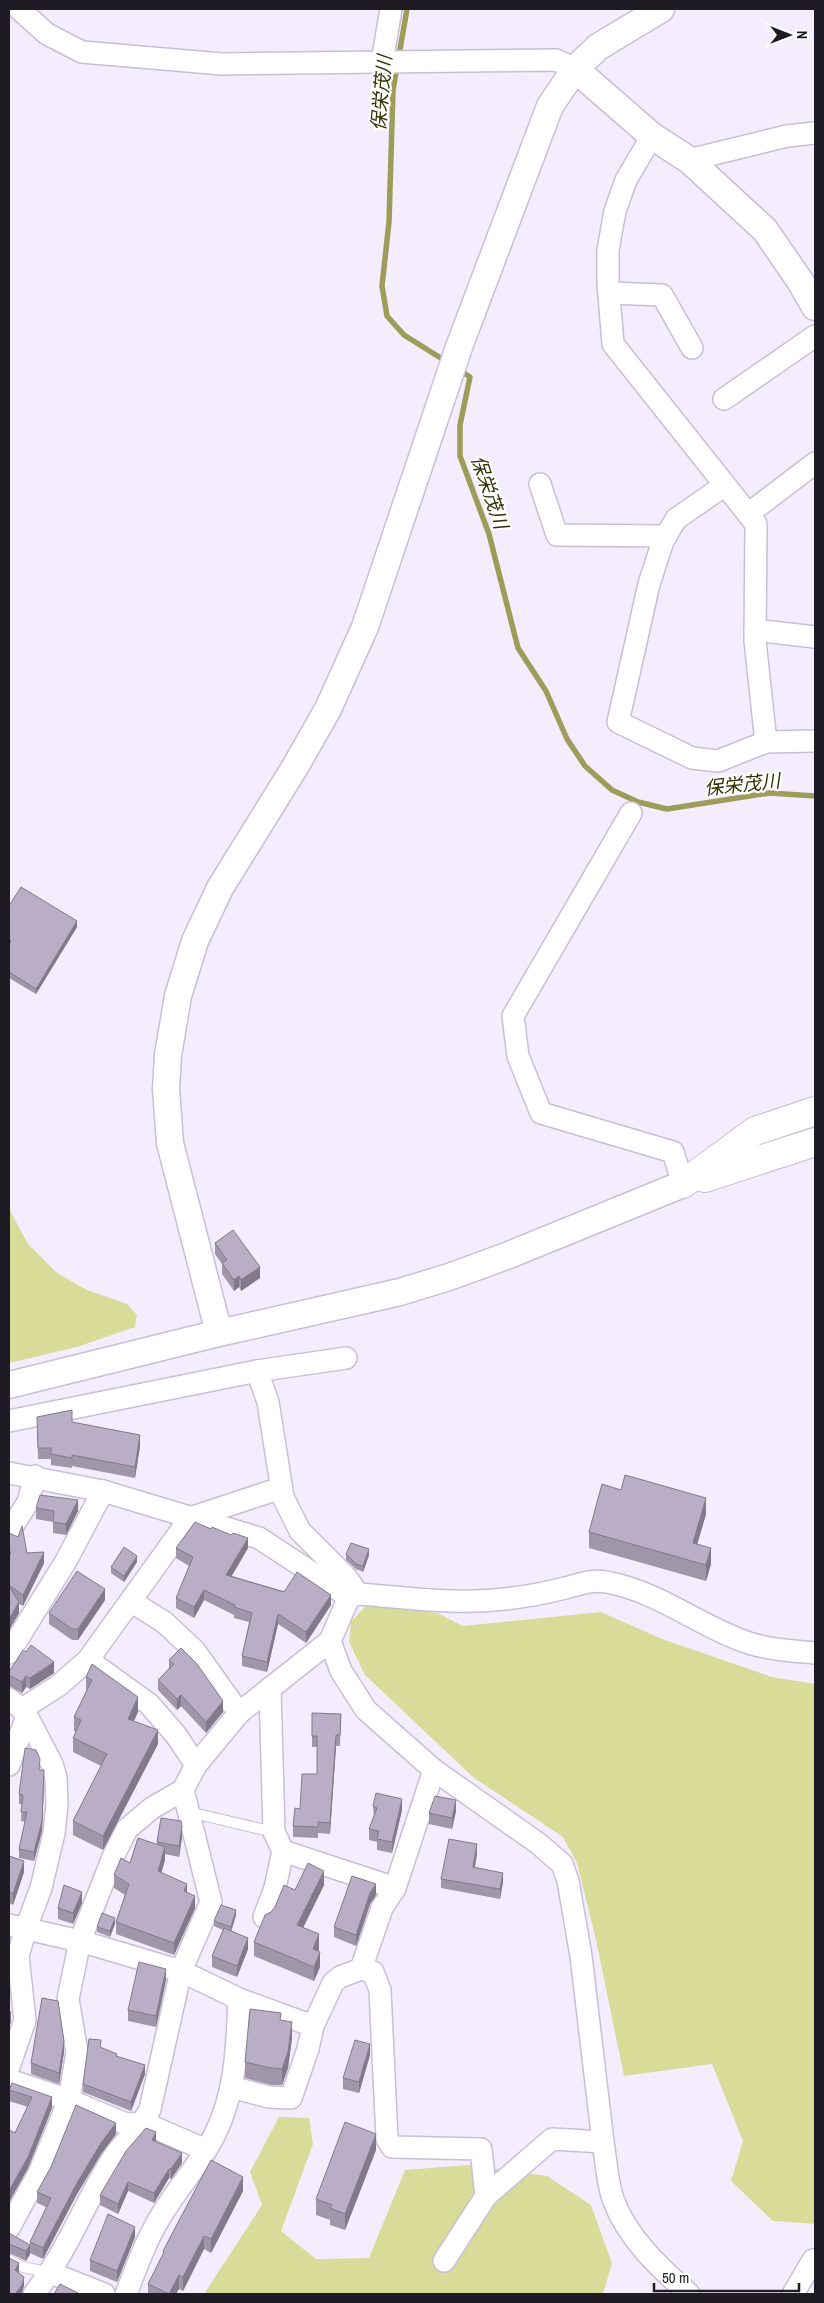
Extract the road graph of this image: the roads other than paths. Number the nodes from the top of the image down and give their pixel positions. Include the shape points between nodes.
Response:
1 (19, 9) edge
2 (391, 9) edge
3 (660, 9) edge
4 (384, 62) junction
5 (575, 69) junction
6 (815, 132) edge
7 (652, 136) junction
8 (689, 160) junction
9 (608, 293) junction
10 (815, 307) edge
11 (815, 336) edge
12 (692, 348) dead end
13 (724, 399) dead end
14 (815, 463) edge
15 (540, 484) dead end
16 (725, 485) junction
17 (748, 514) junction
18 (666, 536) junction
19 (755, 630) junction
20 (815, 637) edge
21 (815, 741) edge
22 (766, 742) junction
23 (631, 813) dead end
24 (815, 1111) edge
25 (815, 1142) edge
26 (683, 1184) junction
27 (219, 1333) junction
28 (346, 1358) dead end
29 (257, 1371) junction
30 (9, 1385) edge
31 (9, 1421) edge
32 (9, 1473) edge
33 (35, 1476) junction
34 (281, 1488) junction
35 (103, 1491) junction
36 (190, 1518) junction
37 (9, 1532) edge
38 (354, 1596) junction
39 (132, 1602) junction
40 (330, 1641) junction
41 (9, 1653) edge
42 (815, 1653) edge
43 (88, 1660) junction
44 (270, 1688) junction
45 (20, 1708) edge
46 (239, 1713) junction
47 (9, 1765) edge
48 (196, 1765) junction
49 (434, 1770) junction
50 (182, 1790) junction
51 (189, 1812) junction
52 (274, 1832) junction
53 (283, 1851) junction
54 (395, 1888) junction
55 (264, 1917) edge
56 (17, 1927) edge
57 (80, 1941) junction
58 (361, 1969) junction
59 (181, 1971) junction
60 (239, 1999) junction
61 (313, 2026) junction
62 (9, 2066) edge
63 (9, 2080) edge
64 (231, 2087) junction
65 (69, 2100) junction
66 (144, 2123) junction
67 (603, 2142) junction
68 (206, 2150) junction
69 (486, 2196) junction
70 (9, 2228) edge
71 (9, 2260) edge
72 (444, 2261) dead end
73 (815, 2262) edge
74 (51, 2273) junction
75 (34, 2294) edge
76 (104, 2294) edge
77 (126, 2294) edge
78 (689, 2294) edge
79 (793, 2294) edge

1 - 4 street via 47,34 82,52 222,64
2 - 4 street
3 - 5 street via 598,47
4 - 5 street via 556,60
5 - 7 street
5 - 27 street via 550,106 459,346 365,627 328,709 220,888 195,941 178,996 166,1089 170,1143
6 - 8 street
7 - 8 street
7 - 9 street via 626,180 615,210 608,250
8 - 10 street via 765,230
9 - 12 street via 662,295
9 - 16 street via 613,344
11 - 13 street
14 - 17 street
15 - 18 street via 557,535
16 - 17 street
16 - 18 street via 676,519
17 - 19 street via 756,524
18 - 22 street via 649,584 618,722 692,758 718,761
19 - 20 street
19 - 22 street
21 - 22 street
23 - 26 street via 513,1016 518,1056 541,1113 673,1152
24 - 26 main road via 755,1131
25 - 26 main road
26 - 27 street via 509,1256 449,1277 347,1306
27 - 30 street
28 - 29 street
29 - 31 street
29 - 34 street via 268,1402
32 - 33 street
33 - 35 street
33 - 37 street via 28,1502
34 - 36 street
34 - 38 street via 300,1531 346,1577
35 - 36 street
35 - 41 street via 66,1561
36 - 38 street via 260,1538
36 - 39 street
38 - 40 street
38 - 42 street via 493,1600 567,1588 580,1582 605,1581 663,1601 752,1644
39 - 43 street
39 - 46 street via 164,1622 195,1651
40 - 44 street
40 - 49 street via 341,1671 366,1710
43 - 45 street via 58,1686
43 - 48 street via 149,1704
44 - 46 street
44 - 52 street
45 - 47 street
45 - 56 street via 52,1764 57,1804 41,1888
46 - 48 street
48 - 50 street
49 - 54 street
49 - 67 street via 539,1844 562,1864 581,1956
50 - 51 street
50 - 57 street via 126,1829
51 - 52 lane
51 - 59 street via 210,1902
52 - 53 street
53 - 54 street
53 - 55 street via 275,1888
54 - 58 street via 382,1908
56 - 57 street
56 - 62 street via 25,2020
57 - 59 street
57 - 65 street via 68,1999 77,2052
58 - 61 street via 333,1982
58 - 69 street via 373,1972 380,1990 387,2140 392,2147 481,2149
59 - 60 street
59 - 66 street via 150,2109
60 - 61 street
60 - 64 street via 237,2058
61 - 64 street via 291,2098 270,2097
63 - 65 street
64 - 68 street via 224,2113
65 - 66 street via 126,2124
65 - 70 street via 39,2173
66 - 68 street
66 - 74 street via 116,2153 95,2186
67 - 69 street via 552,2140
67 - 78 street via 613,2197 624,2223 656,2263
68 - 77 street via 150,2235
69 - 72 street
71 - 74 lane
73 - 79 street via 813,2260
74 - 75 street
74 - 76 street

